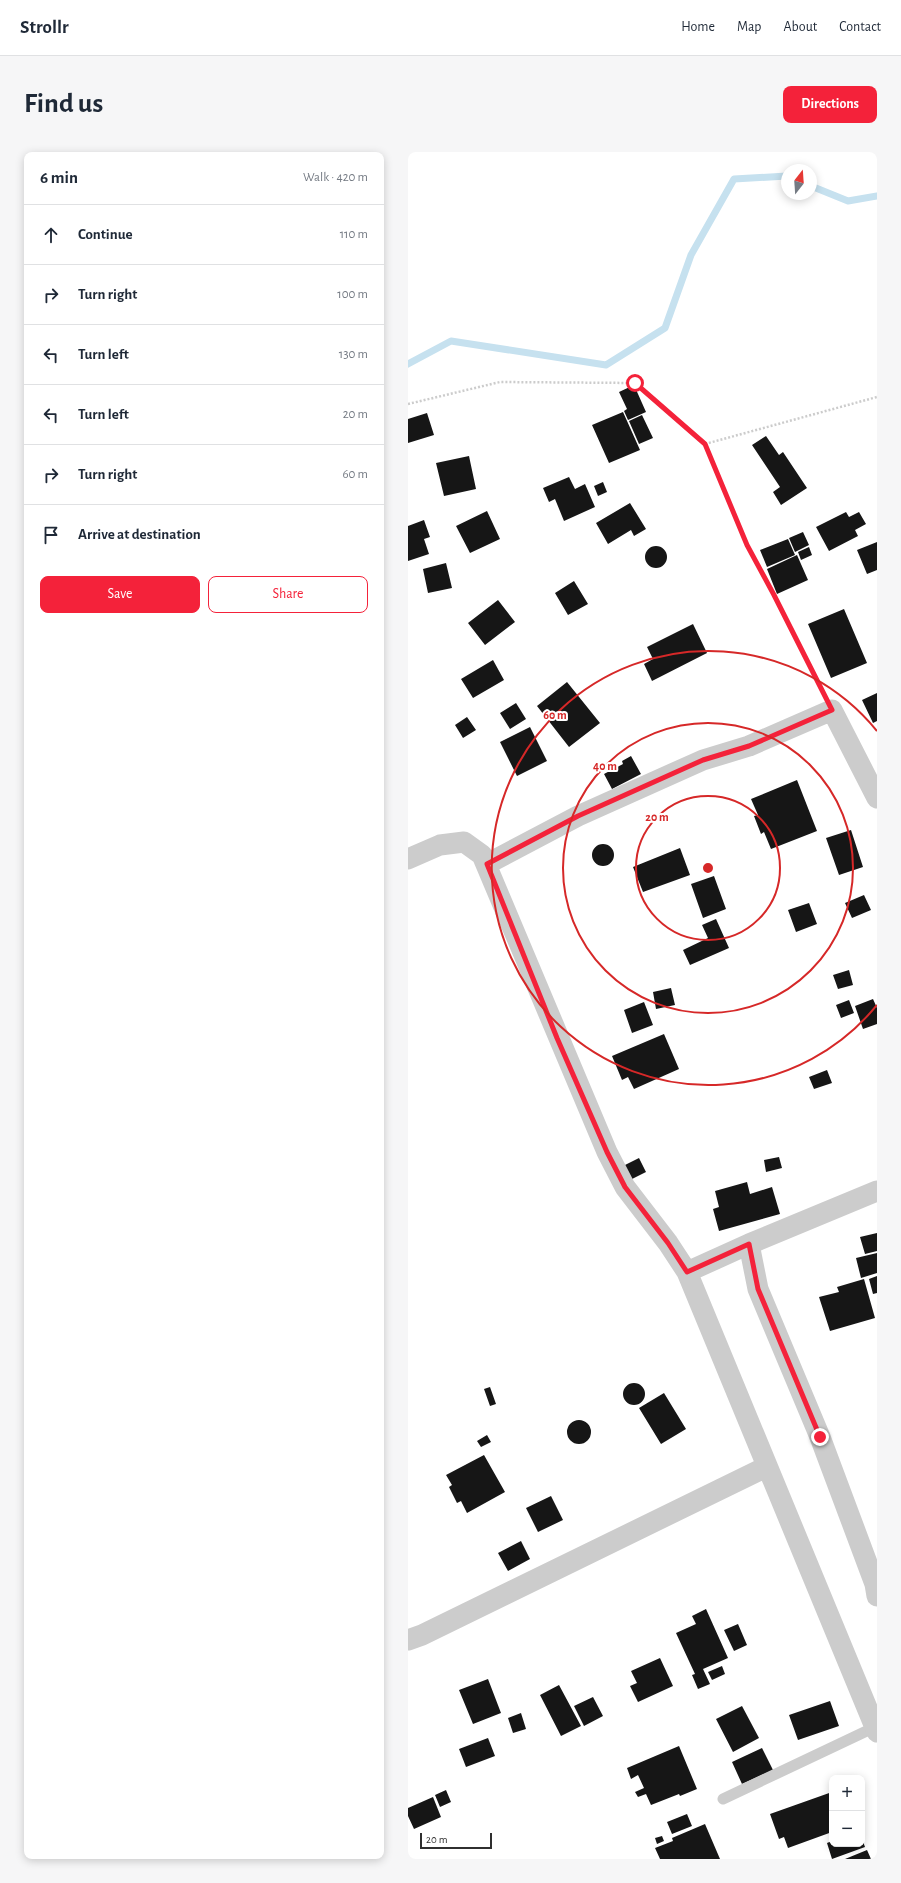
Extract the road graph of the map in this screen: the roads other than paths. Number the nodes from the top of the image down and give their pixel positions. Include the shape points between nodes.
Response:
1 (877, 798) edge
2 (408, 859) edge
3 (487, 864) junction
4 (877, 1191) edge
5 (749, 1244) junction
6 (687, 1272) junction
7 (766, 1467) junction
8 (877, 1596) edge
9 (408, 1640) edge
10 (876, 1727) edge
11 (723, 1799) dead end

1 - 3 street via 832,710 749,746 703,760 592,810
2 - 3 street via 440,845 464,842 482,855
3 - 6 street via 557,1038 607,1152 625,1187
4 - 5 street
5 - 6 street
5 - 8 street via 758,1289 820,1437 875,1584
6 - 7 street
7 - 9 street
7 - 10 street
10 - 11 lane

